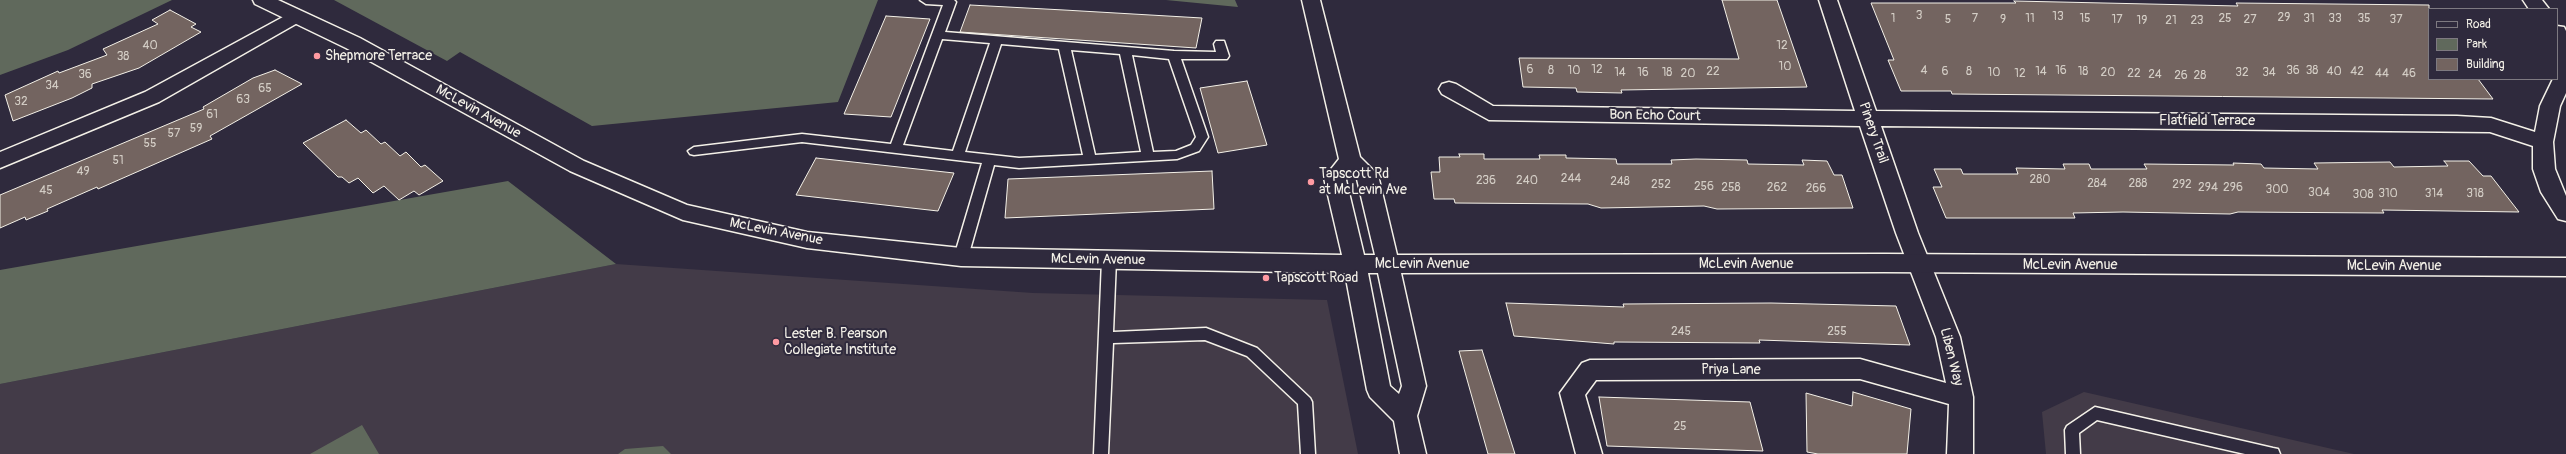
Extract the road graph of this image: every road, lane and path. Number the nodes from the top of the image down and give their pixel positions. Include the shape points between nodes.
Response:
1 (262, 0) edge
2 (926, 0) edge
3 (1311, 0) edge
4 (1828, 0) edge
5 (2532, 0) edge
6 (2538, 8) edge
7 (294, 17) junction
8 (2558, 34) edge
9 (938, 35) junction
10 (997, 40) junction
11 (1220, 44) dead end
12 (1064, 46) junction
13 (1125, 50) junction
14 (1174, 55) junction
15 (1449, 89) dead end
16 (1868, 118) junction
17 (2543, 142) junction
18 (895, 149) junction
19 (694, 151) dead end
20 (958, 156) junction
21 (1148, 156) junction
22 (989, 159) junction
23 (1090, 159) junction
24 (0, 160) edge
25 (1350, 161) junction
26 (2566, 213) edge
27 (961, 257) junction
28 (1109, 260) junction
29 (1355, 264) junction
30 (1388, 265) junction
31 (1919, 265) junction
32 (2566, 267) edge
33 (1106, 338) junction
34 (1961, 397) junction
35 (1405, 416) junction
36 (1101, 454) edge
37 (1308, 454) edge
38 (1413, 454) edge
39 (1589, 454) edge
40 (1960, 454) edge
41 (2073, 454) edge
42 (2273, 454) edge

1 - 7 street, McLevin Avenue
2 - 9 lane via 950,2
3 - 25 street
4 - 16 street, Pinery Trail
5 - 6 street
7 - 24 street via 152,97
7 - 27 street, McLevin Avenue via 353,43 577,166 683,212 807,240
8 - 17 street via 2565,49 2566,72 2550,106
9 - 10 lane
9 - 18 lane
10 - 12 lane
10 - 20 lane
11 - 14 lane via 1223,56
12 - 13 lane
12 - 23 lane
13 - 14 lane
13 - 21 lane
14 - 21 lane via 1202,137 1195,148 1177,155
15 - 16 street, Bon Echo Court via 1489,113
16 - 17 street, Flatfield Terrace via 2457,122 2491,125
16 - 31 street, Pinery Trail
17 - 26 street via 2544,169 2552,192
18 - 19 lane via 802,138
18 - 20 lane
20 - 22 lane
21 - 23 lane
22 - 23 lane via 1019,163
22 - 27 lane
25 - 29 street via 1335,178
25 - 30 street via 1367,175
27 - 28 street, McLevin Avenue
28 - 29 street, McLevin Avenue
28 - 33 lane
29 - 30 street, McLevin Avenue
29 - 35 street via 1378,390
30 - 31 street, McLevin Avenue
30 - 35 street via 1414,386
31 - 32 street, McLevin Avenue
31 - 34 street, Liben Way via 1948,337
33 - 36 lane
33 - 37 lane via 1206,334 1252,352 1305,402
34 - 39 street, Priya Lane via 1860,369 1590,370 1572,393
34 - 40 street, Liben Way
35 - 38 street
41 - 42 lane via 2072,430 2095,413

